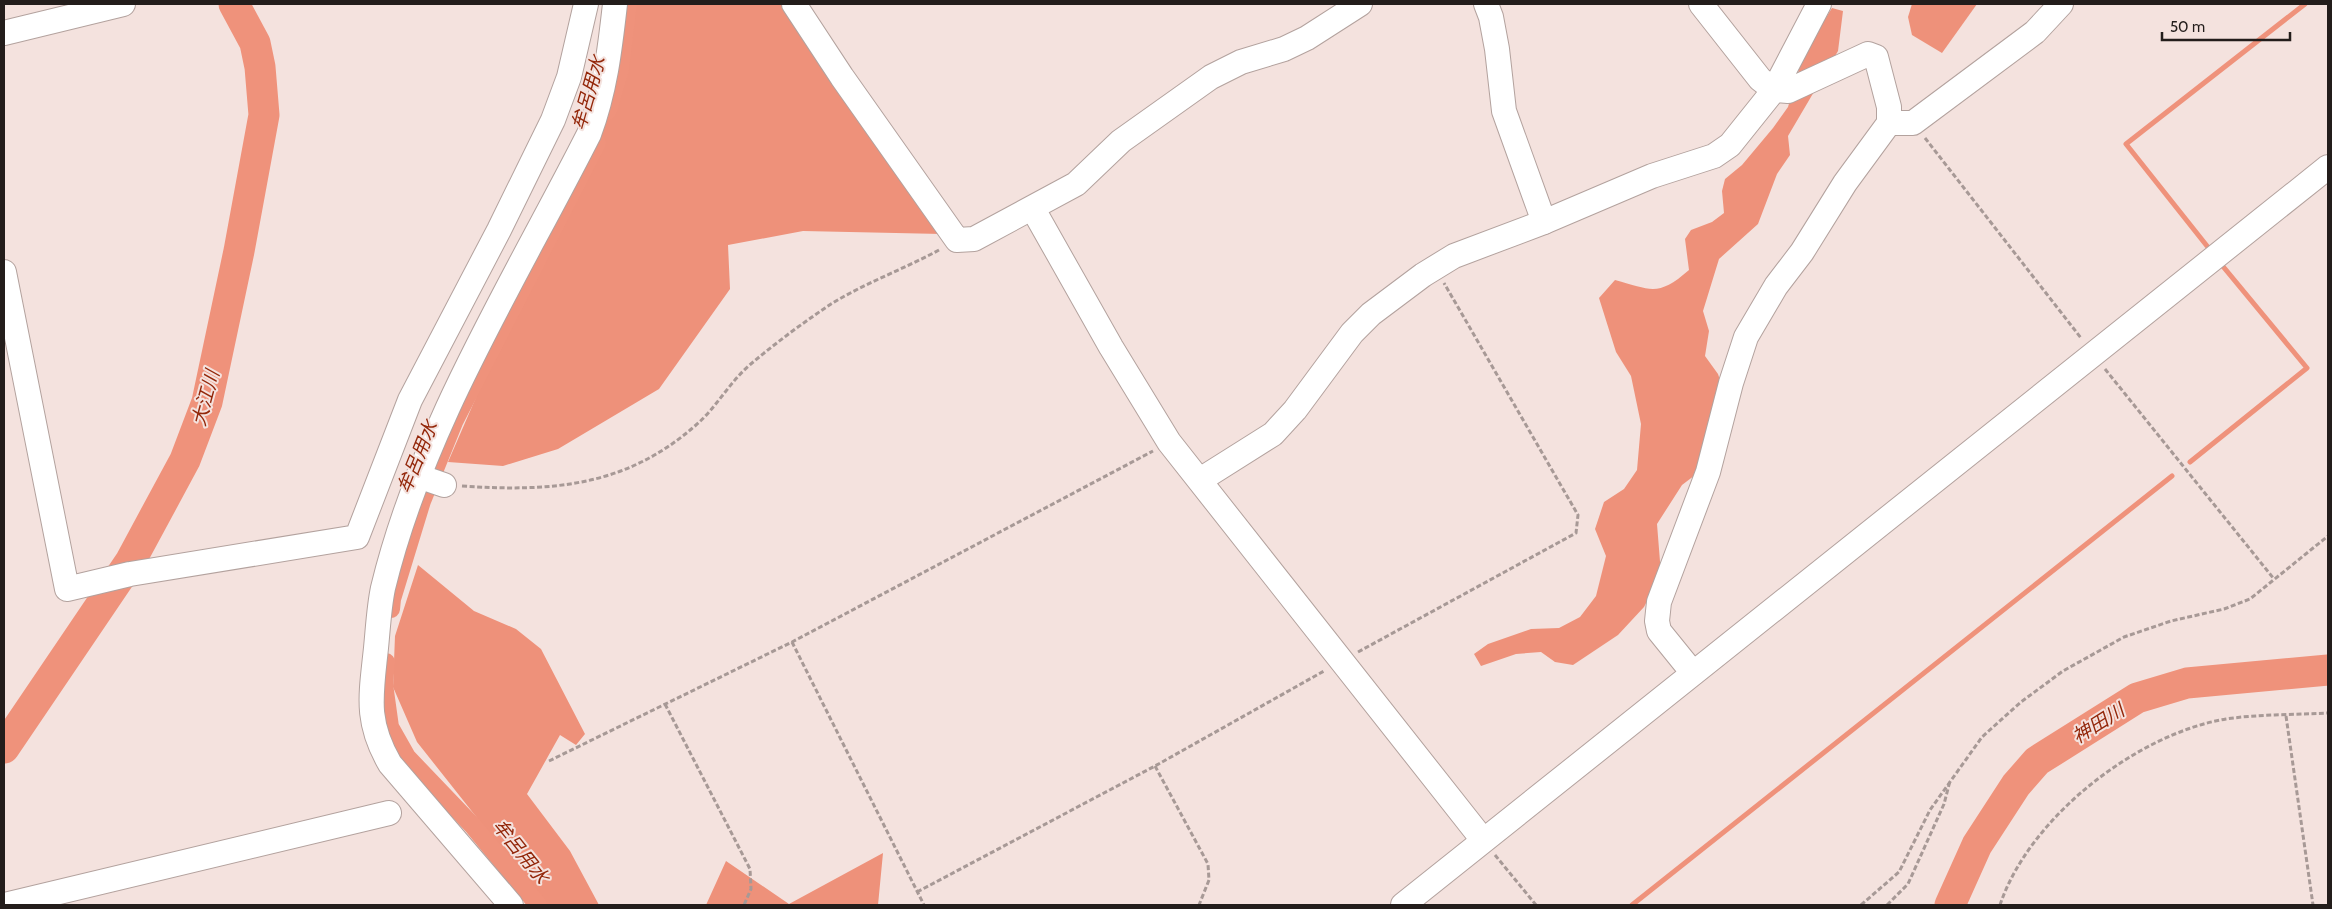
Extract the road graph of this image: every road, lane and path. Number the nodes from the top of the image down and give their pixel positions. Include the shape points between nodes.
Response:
1 (124, 4) edge
2 (586, 4) edge
3 (615, 4) edge
4 (794, 4) edge
5 (1360, 4) edge
6 (1486, 4) edge
7 (1701, 4) edge
8 (1819, 4) edge
9 (2061, 4) edge
10 (4, 33) edge
11 (1774, 90) junction
12 (1889, 123) junction
13 (1913, 123) junction
14 (2328, 167) edge
15 (1033, 209) junction
16 (1544, 222) junction
17 (958, 240) junction
18 (4, 272) edge
19 (2093, 354) junction
20 (1169, 442) junction
21 (428, 480) junction
22 (1200, 480) junction
23 (2328, 536) edge
24 (2274, 579) junction
25 (792, 642) junction
26 (1693, 673) junction
27 (665, 704) junction
28 (2328, 713) edge
29 (2286, 716) junction
30 (549, 761) dead end
31 (1155, 766) dead end
32 (1951, 778) junction
33 (389, 813) dead end
34 (1484, 840) junction
35 (5, 905) edge
36 (511, 905) edge
37 (744, 905) edge
38 (924, 905) edge
39 (1199, 905) edge
40 (1403, 905) edge
41 (1536, 905) edge
42 (1861, 905) edge
43 (1887, 905) edge
44 (2000, 905) edge
45 (2313, 905) edge

1 - 10 street
2 - 18 street via 569,77 553,120 410,400 357,537 130,574 67,589
3 - 21 street via 608,71 601,103 589,134 491,322
4 - 17 street
5 - 15 street via 1292,46 1241,62 1211,77 1122,141 1076,184
6 - 16 street via 1497,49 1504,110
7 - 11 street via 1760,79
8 - 11 street
9 - 13 street via 2035,32
11 - 12 street via 1788,91 1868,54 1876,56 1890,107
11 - 16 street via 1730,145 1714,156 1652,176
12 - 13 street
12 - 26 street via 1776,286 1746,336 1708,472 1659,602 1659,631
13 - 19 path
14 - 19 street
15 - 17 street via 974,239
15 - 20 street
16 - 22 street via 1454,256 1422,275 1371,314 1352,333 1295,410 1273,434
17 - 21 path via 832,304 808,320 751,364 698,424 643,462 608,477 564,486 504,489
19 - 24 path
19 - 26 street
20 - 22 street
20 - 25 path
21 - 36 street via 383,589 371,699 372,723 390,764
22 - 34 street
23 - 24 path
24 - 32 path via 2250,599 2124,637 2063,671 1982,736
25 - 27 path
25 - 38 path
26 - 34 street
27 - 30 path
27 - 37 path via 750,870 751,889
28 - 29 path
29 - 44 path via 2226,719 2176,732 2129,756 2074,798 2038,836
29 - 45 path
31 - 39 path via 1208,864 1209,880
32 - 42 path via 1930,810 1899,872
32 - 43 path via 1944,804 1908,884
33 - 35 street
34 - 40 street
34 - 41 path

